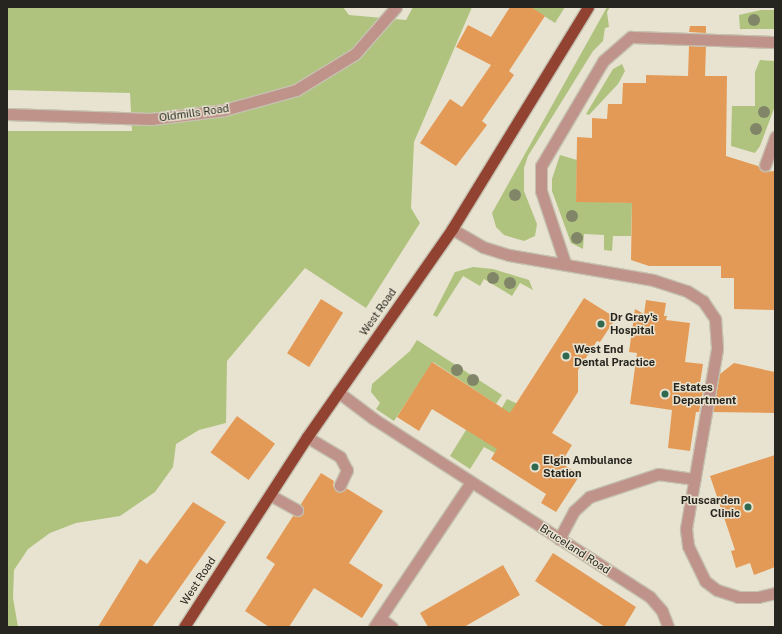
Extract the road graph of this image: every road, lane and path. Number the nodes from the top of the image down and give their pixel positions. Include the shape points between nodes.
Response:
1 (396, 7) edge
2 (588, 7) edge
3 (775, 42) edge
4 (7, 114) edge
5 (775, 137) edge
6 (765, 165) dead end
7 (452, 229) junction
8 (565, 263) junction
9 (338, 392) junction
10 (306, 436) junction
11 (695, 479) junction
12 (471, 482) junction
13 (340, 485) dead end
14 (270, 495) junction
15 (297, 510) dead end
16 (559, 539) junction
17 (775, 593) edge
18 (377, 622) edge
19 (184, 627) edge
20 (392, 627) edge
21 (668, 627) edge

1 - 4 street, Oldmills Road via 355,54 296,90 224,110 151,119
2 - 7 highway, West Road
3 - 8 street via 630,37 612,51 603,61 541,166 542,192
5 - 6 street
7 - 8 street via 489,249 509,255
7 - 9 highway, West Road
8 - 11 street via 672,285 696,295 713,312 717,349
9 - 10 highway, West Road
9 - 12 street, Bruceland Road via 374,419
10 - 13 street via 340,457 347,470
10 - 14 highway, West Road
11 - 16 street via 658,474 589,497 574,511
11 - 17 street via 687,538 696,566 705,581 717,590 738,597 758,597
12 - 16 street, Bruceland Road
12 - 18 street
14 - 15 street
14 - 19 highway, West Road
16 - 21 street, Bruceland Road via 650,597 662,612
18 - 20 street

